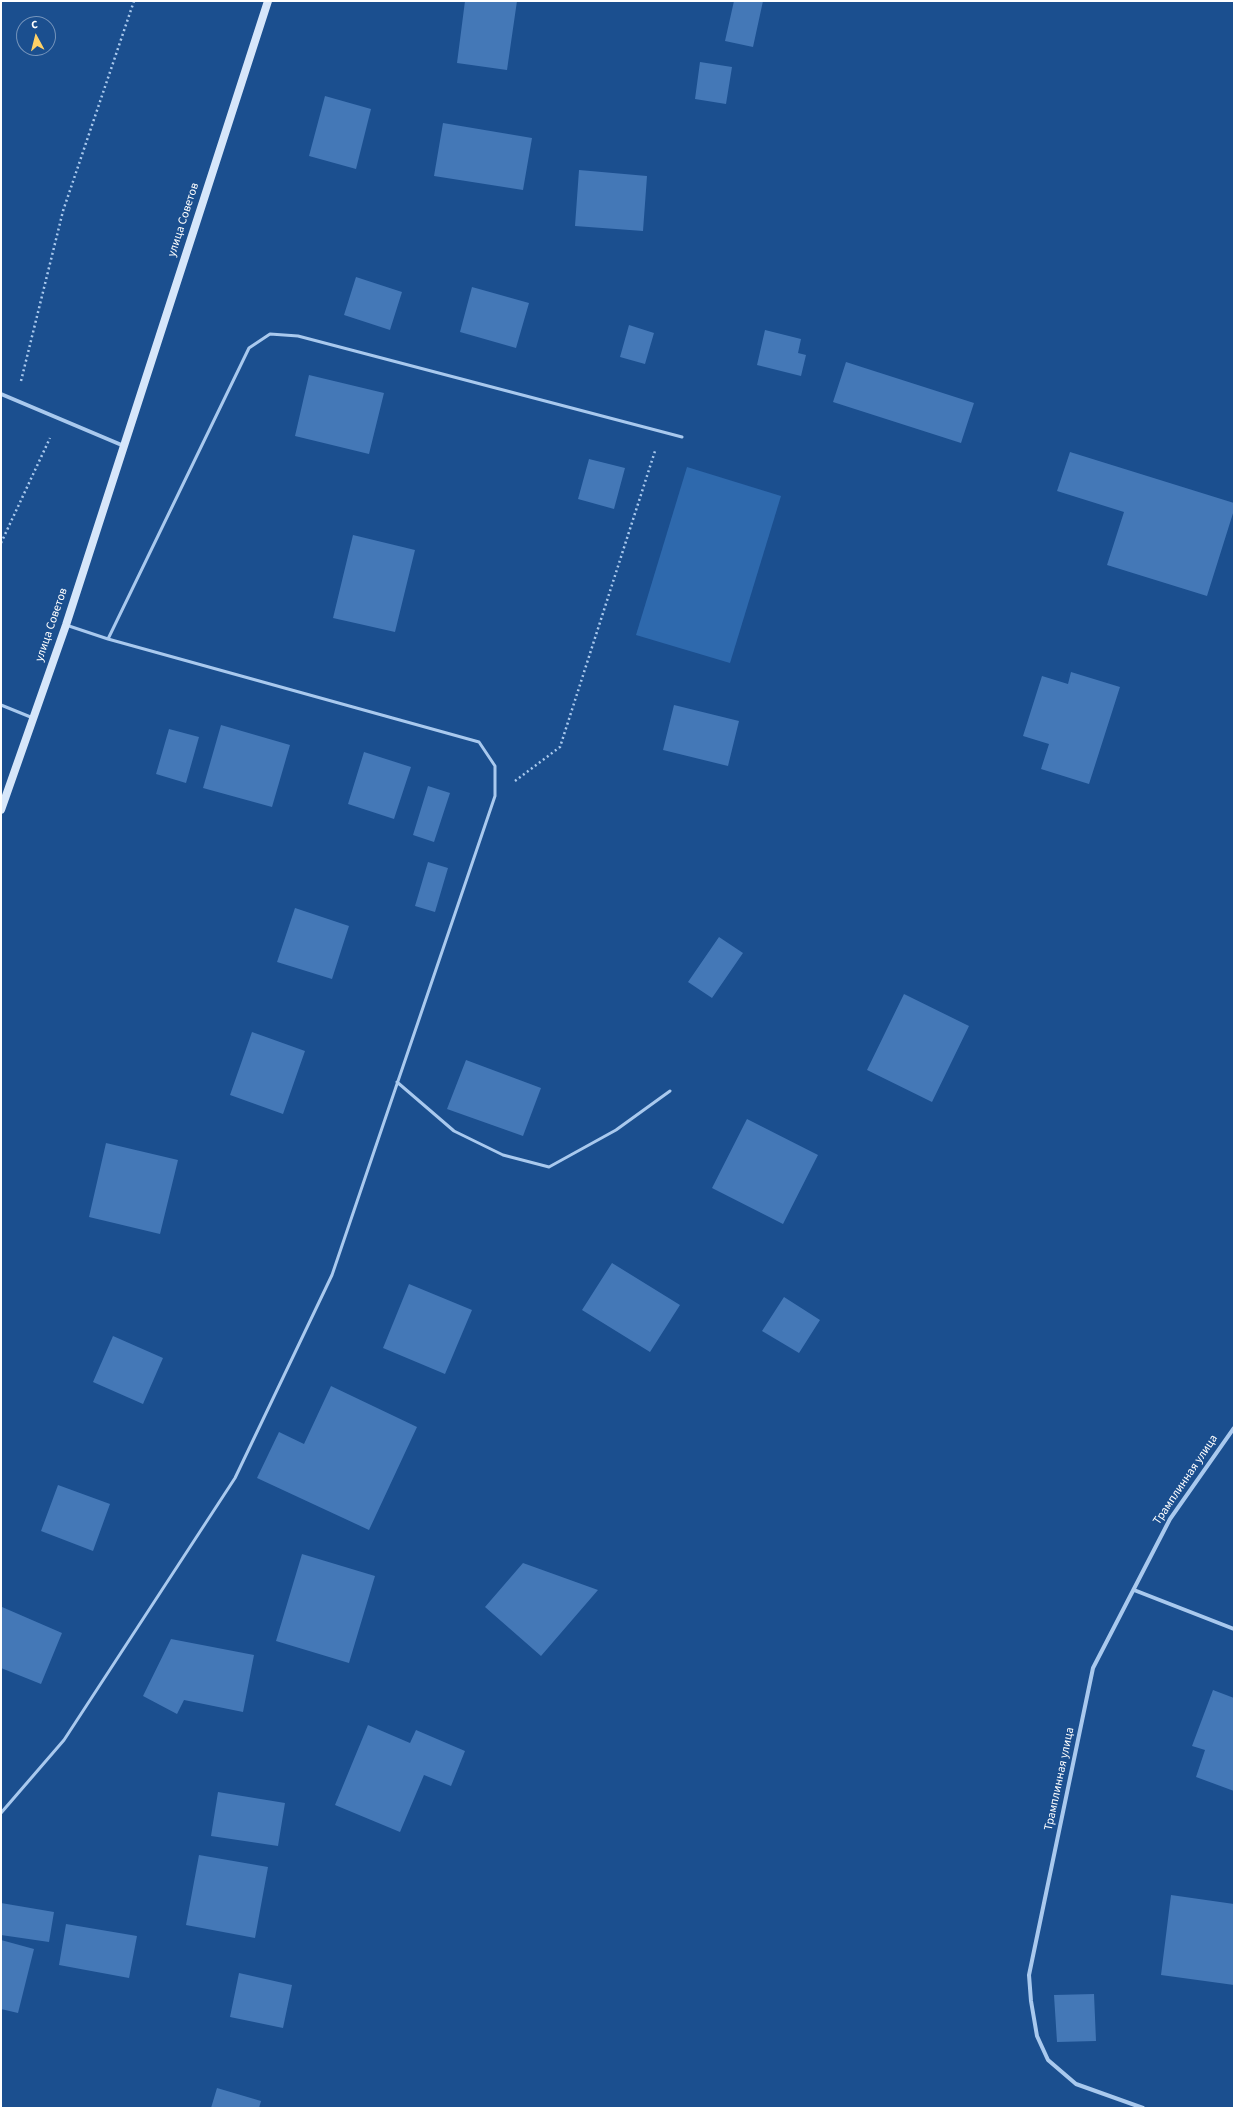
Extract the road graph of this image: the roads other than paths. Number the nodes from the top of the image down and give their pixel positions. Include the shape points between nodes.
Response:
1 (268, 1) edge
2 (1, 394) edge
3 (682, 438) dead end
4 (124, 446) junction
5 (66, 625) junction
6 (108, 639) junction
7 (1, 705) edge
8 (33, 718) junction
9 (1, 810) edge
10 (398, 1082) junction
11 (670, 1091) dead end
12 (1234, 1428) edge
13 (1134, 1590) junction
14 (1234, 1629) edge
15 (1, 1813) edge
16 (1143, 2108) edge

1 - 4 main road, улица Советов
2 - 4 street
3 - 6 lane via 298,336 270,334 249,348
4 - 5 main road, улица Советов
5 - 6 lane
5 - 8 main road, улица Советов
6 - 10 lane via 479,742 495,766 496,796
7 - 8 lane
8 - 9 main road, улица Советов
10 - 11 lane via 454,1131 503,1155 549,1167 616,1130
10 - 15 lane via 332,1275 235,1478 64,1740
12 - 13 street, Трамплинная улица via 1170,1519
13 - 14 street
13 - 16 street, Трамплинная улица via 1094,1668 1029,1975 1037,2036 1048,2060 1076,2084

